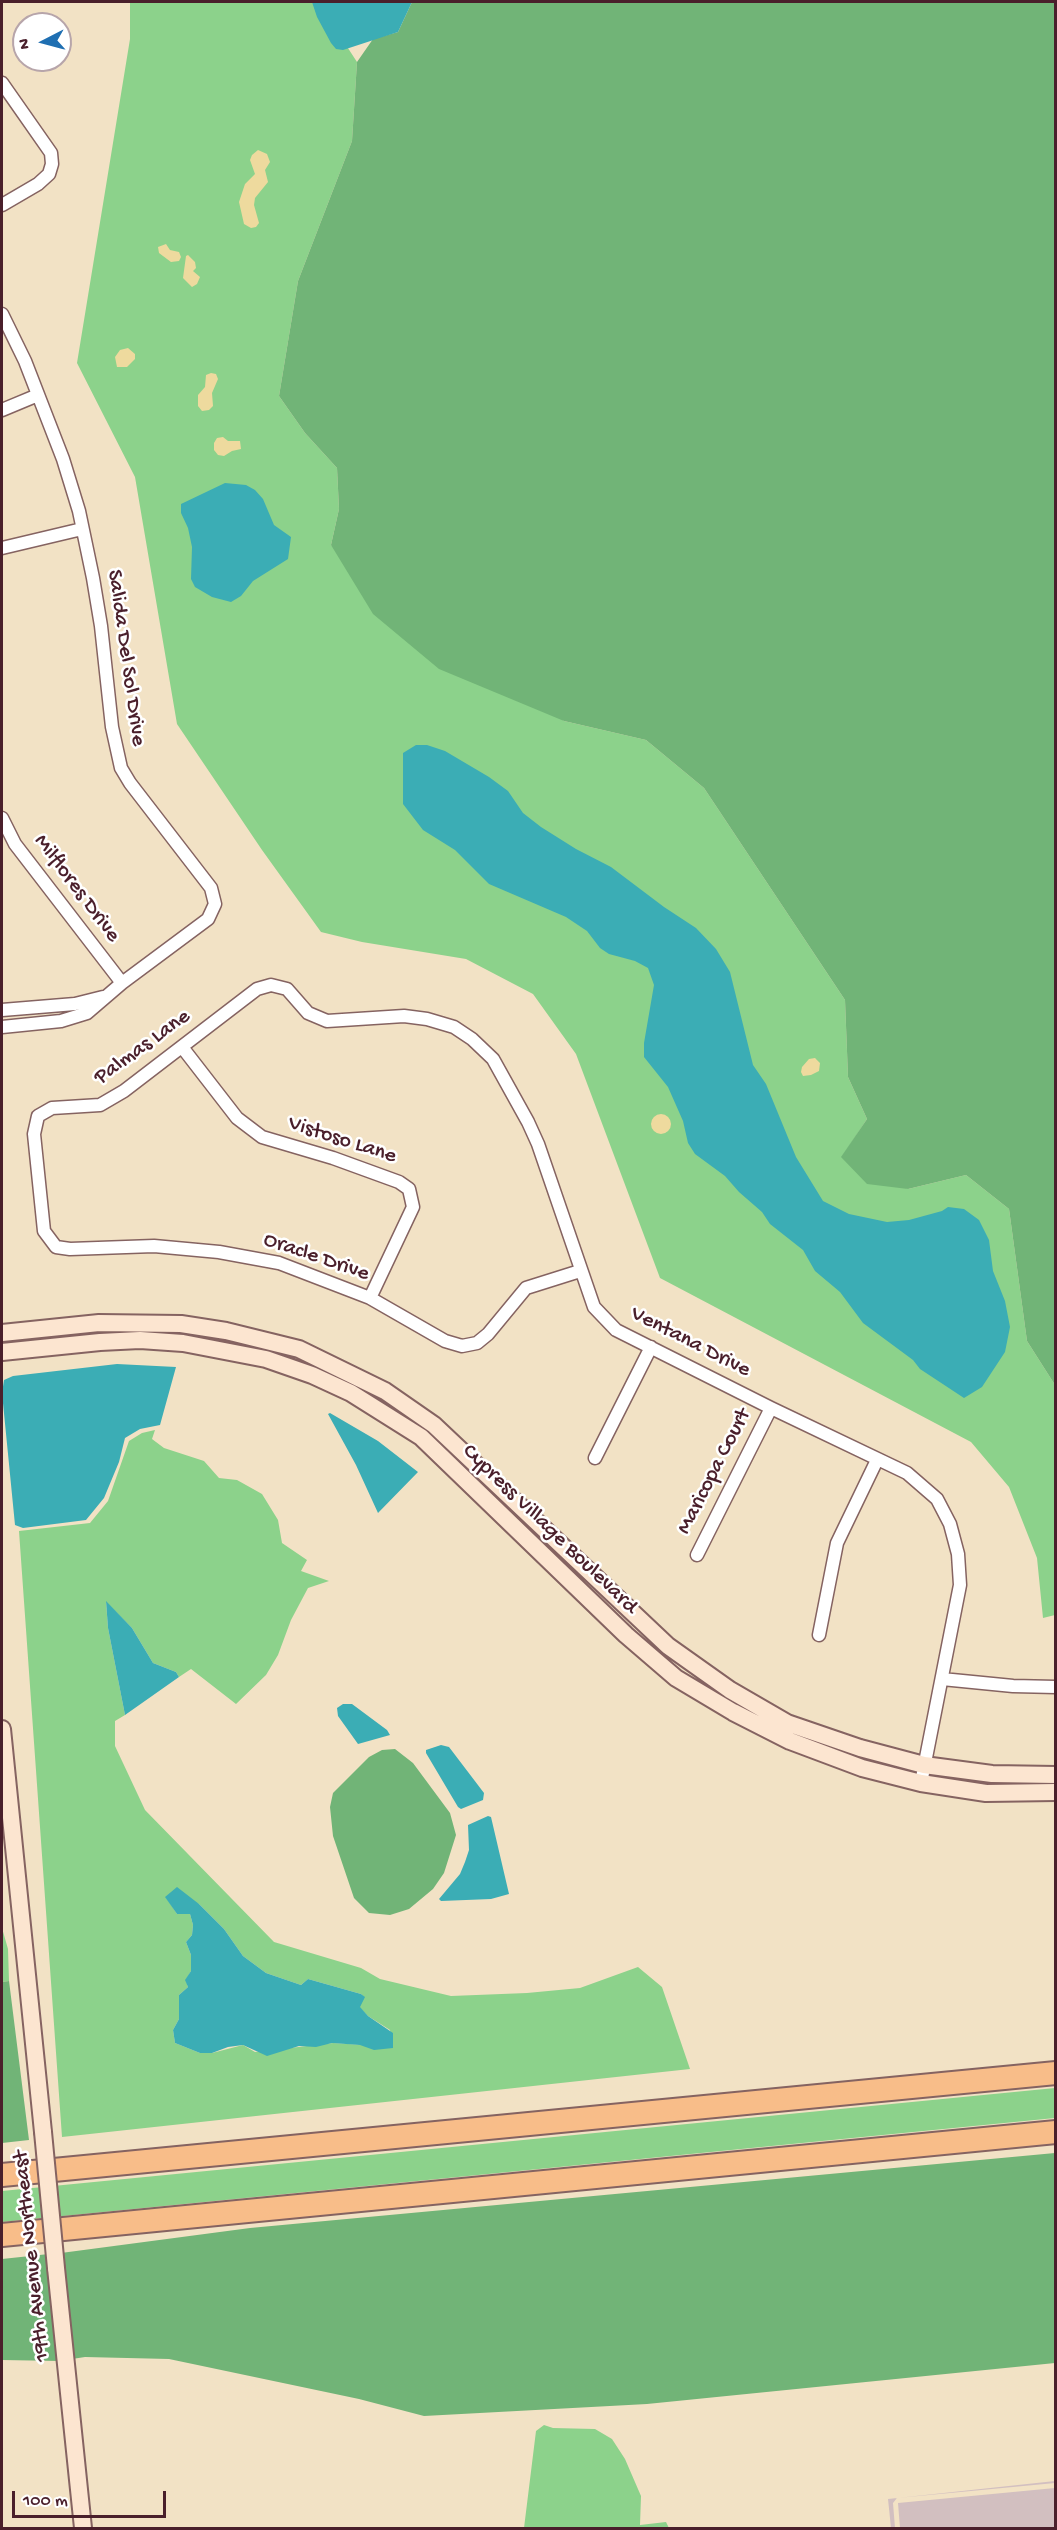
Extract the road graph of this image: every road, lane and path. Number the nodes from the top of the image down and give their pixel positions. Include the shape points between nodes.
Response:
1 (2, 83) edge
2 (2, 205) edge
3 (2, 314) edge
4 (38, 395) junction
5 (2, 410) edge
6 (82, 529) junction
7 (2, 549) edge
8 (2, 818) edge
9 (122, 983) junction
10 (271, 986) joint
11 (107, 996) junction
12 (19, 1008) junction
13 (2, 1010) edge
14 (21, 1025) junction
15 (2, 1027) edge
16 (182, 1047) junction
17 (40, 1195) joint
18 (580, 1271) junction
19 (370, 1298) junction
20 (2, 1333) edge
21 (651, 1347) junction
22 (2, 1352) edge
23 (771, 1408) junction
24 (595, 1458) dead end
25 (877, 1460) junction
26 (697, 1555) dead end
27 (819, 1635) dead end
28 (942, 1679) junction
29 (1056, 1687) edge
30 (2, 1729) edge
31 (924, 1765) junction
32 (1056, 1774) edge
33 (921, 1783) junction
34 (1056, 1792) edge
35 (1056, 2073) edge
36 (1056, 2132) edge
37 (2, 2175) edge
38 (2, 2235) edge
39 (83, 2529) edge

1 - 2 street via 51,153 52,164 49,174 38,184
3 - 4 street, Salida Del Sol Drive
4 - 5 street
4 - 6 street, Salida Del Sol Drive via 63,459
6 - 7 street
6 - 9 street, Salida Del Sol Drive via 95,587 112,727 121,768 211,888 215,904 208,919
8 - 9 street, Milflores Drive via 15,844
9 - 11 street, Salida Del Sol Drive
10 - 16 street, Palmas Lane via 257,989
10 - 18 street, Ventana Drive via 287,989 308,1013 327,1021 404,1016 454,1027 472,1039 493,1059 528,1122
11 - 12 street, Salida Del Sol Drive via 75,1004
11 - 14 street, Salida Del Sol Drive via 87,1013 61,1022
12 - 13 street, Salida Del Sol Drive
12 - 14 street
14 - 15 street, Salida Del Sol Drive
16 - 17 street, Palmas Lane via 100,1105 52,1108 38,1116 34,1134
16 - 19 street, Vistoso Lane via 237,1118 262,1137 333,1158 409,1189 413,1207
17 - 19 street, Oracle Drive via 44,1231 56,1247 154,1246 219,1252 279,1263
18 - 19 street, Oracle Drive via 526,1288 488,1334 477,1343 462,1346
18 - 21 street, Ventana Drive via 594,1307 616,1330
20 - 31 street, Cypress Village Boulevard via 99,1323 181,1324 269,1341 336,1366 385,1391 434,1425 668,1646 730,1690 787,1723
21 - 23 street, Ventana Drive
21 - 24 street
22 - 33 street, Cypress Village Boulevard via 100,1341 183,1343 266,1359 351,1393 421,1437 626,1635 676,1678 790,1741 862,1768
23 - 25 street, Ventana Drive
23 - 26 street, Maricopa Court
25 - 27 street via 837,1543
25 - 28 street, Ventana Drive via 907,1473 937,1498 950,1524 958,1554 960,1585
28 - 29 street
28 - 31 street, Ventana Drive
30 - 39 street, 19th Avenue Northeast, bridge
31 - 32 street, Cypress Village Boulevard via 992,1774
31 - 33 street, Ventana Drive
33 - 34 street, Cypress Village Boulevard via 986,1793
35 - 37 highway
36 - 38 highway

